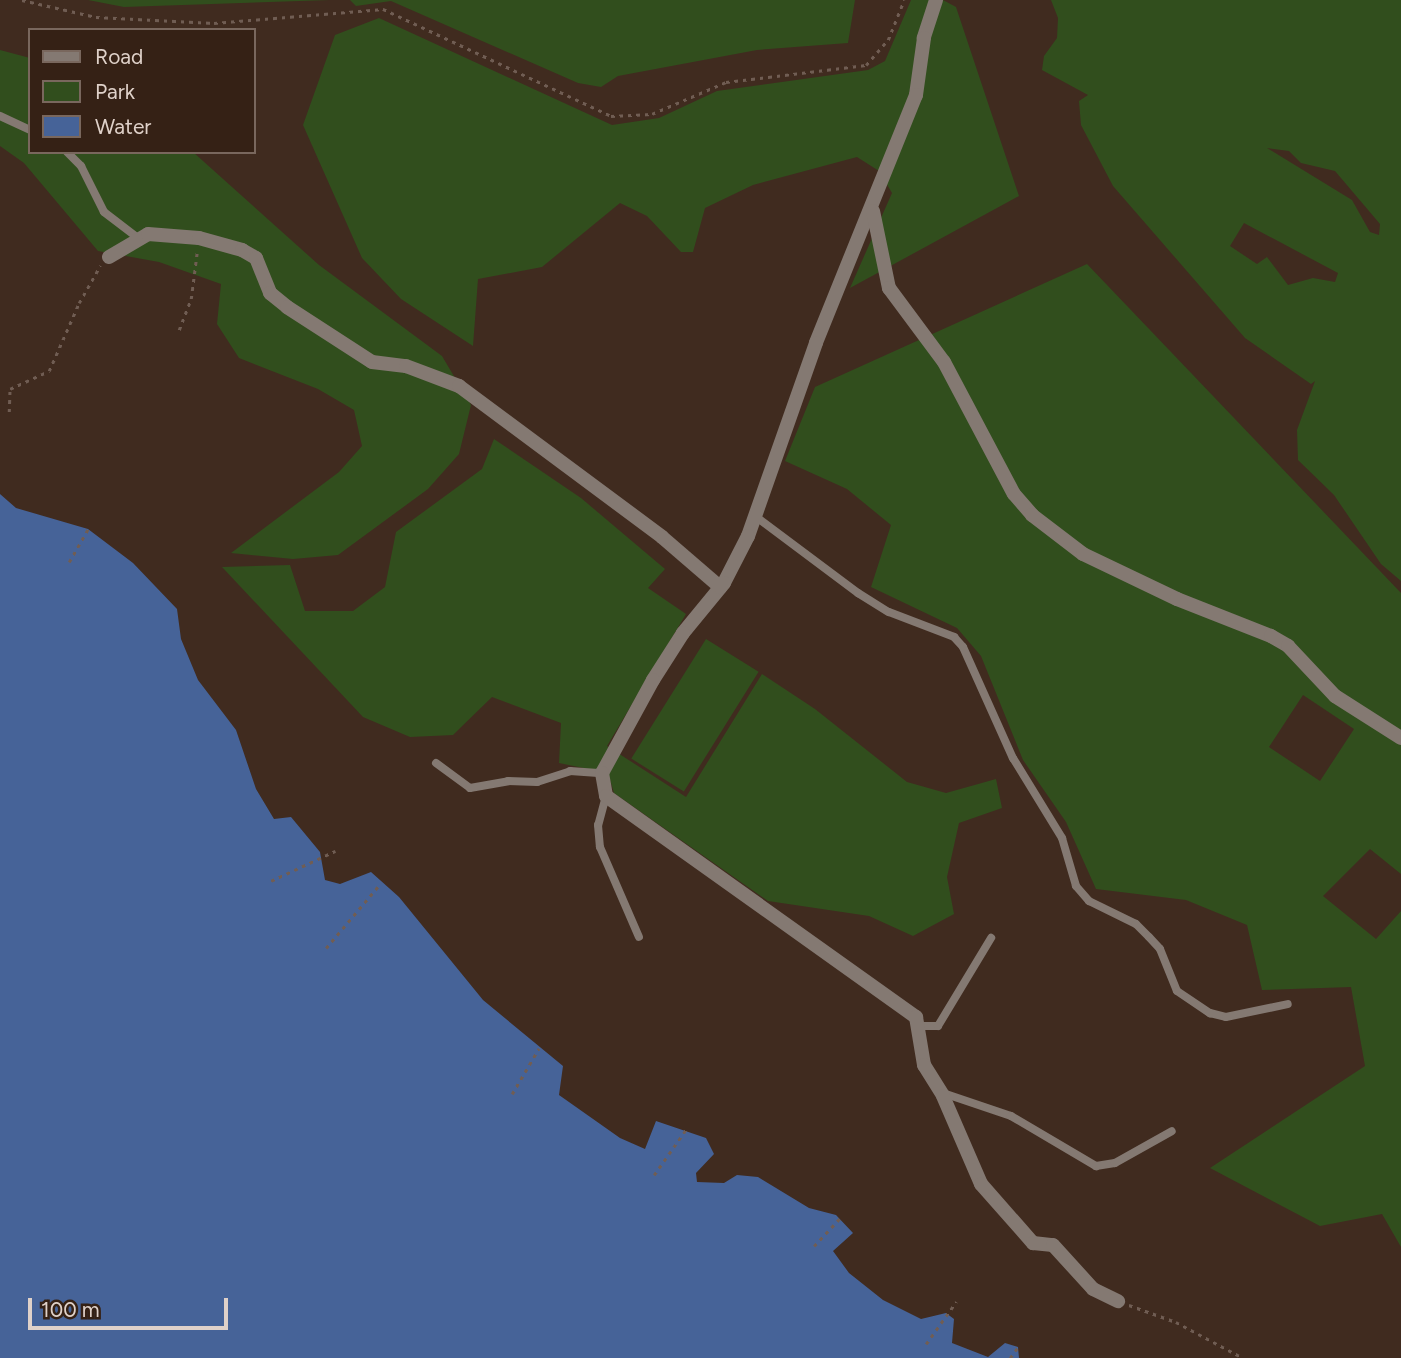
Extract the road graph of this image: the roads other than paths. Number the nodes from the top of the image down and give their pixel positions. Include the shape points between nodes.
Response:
1 (936, 0) edge
2 (0, 116) edge
3 (28, 129) edge
4 (69, 154) edge
5 (873, 210) junction
6 (138, 238) junction
7 (109, 257) road end
8 (755, 516) junction
9 (720, 587) junction
10 (1401, 738) edge
11 (436, 763) dead end
12 (602, 773) junction
13 (606, 796) junction
14 (639, 937) dead end
15 (991, 938) dead end
16 (1288, 1004) dead end
17 (919, 1026) junction
18 (940, 1092) junction
19 (1172, 1131) dead end
20 (1118, 1301) road end

1 - 5 street via 924,38 916,95
2 - 3 lane
4 - 6 lane via 81,166 104,212
5 - 8 street via 816,343
5 - 10 street via 889,288 944,362 1014,494 1032,515 1083,554 1280,641 1335,696
6 - 7 street
6 - 9 street via 163,233 199,238 225,243 256,258 270,293 372,362 406,366 459,386 662,537
8 - 9 street via 735,566
8 - 16 lane via 858,593 954,638 963,647 1013,758 1062,838 1076,886 1089,901 1136,924 1154,943 1177,991 1210,1013 1226,1017
9 - 12 street via 653,680
11 - 12 lane via 470,788 508,781 537,782 570,771
12 - 13 street
13 - 14 lane via 598,825 600,847
13 - 17 street via 907,1007
15 - 17 lane via 938,1026
17 - 18 street via 924,1065
18 - 19 lane via 1011,1116 1096,1166 1115,1163
18 - 20 street via 991,1197 1033,1243 1053,1245 1093,1289

